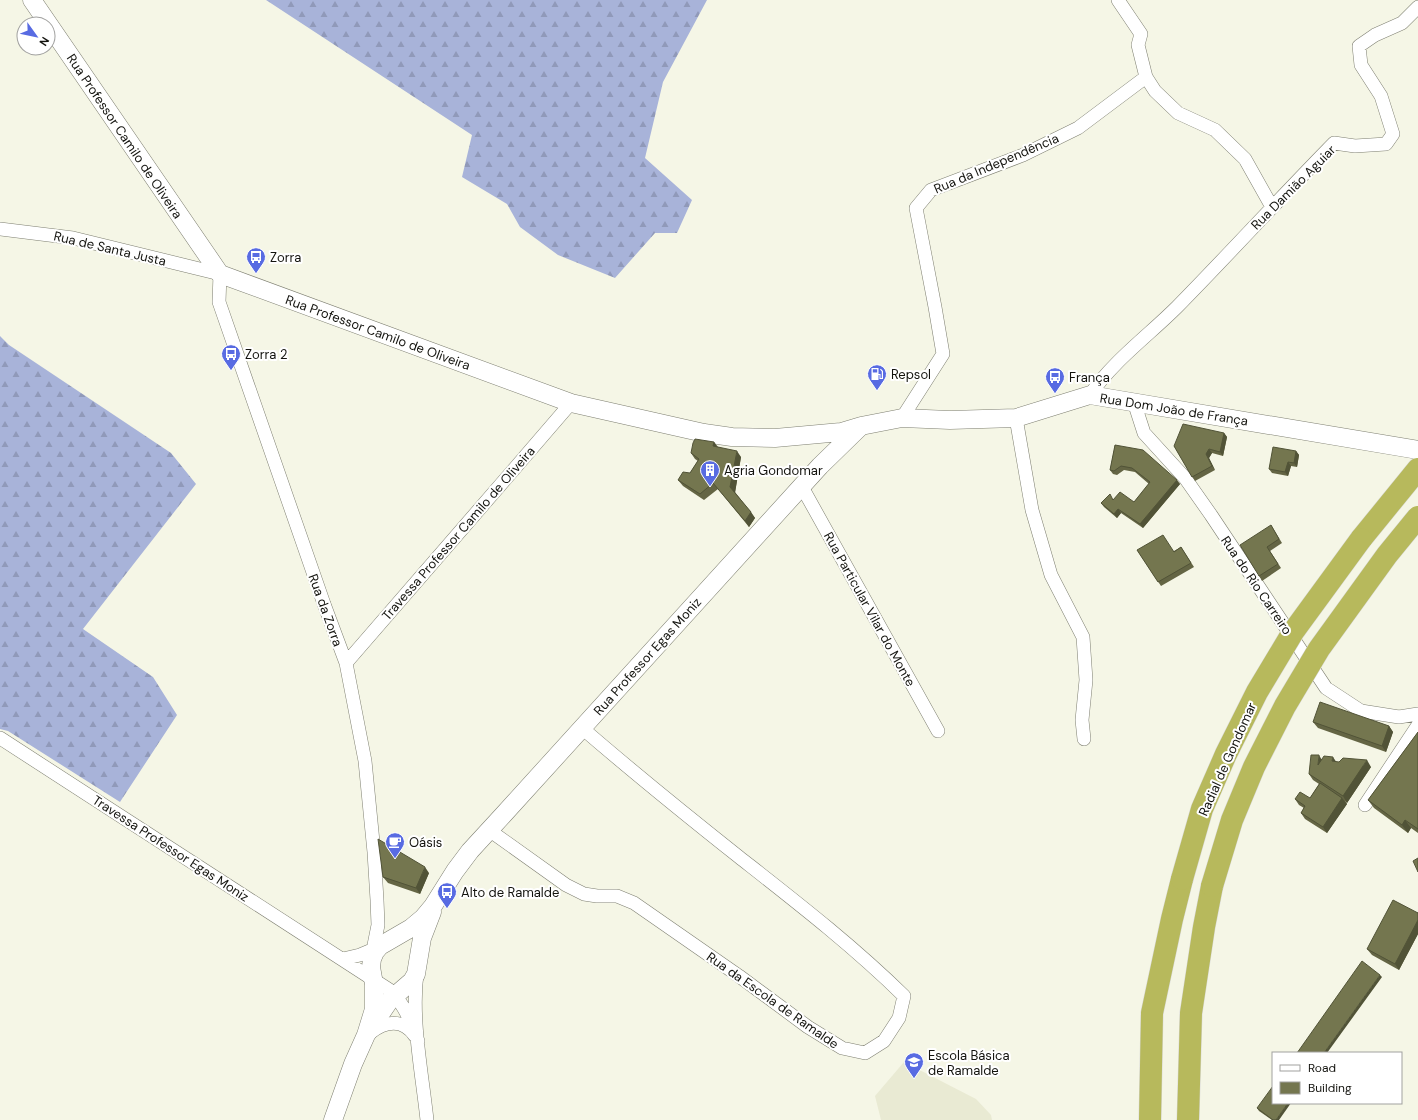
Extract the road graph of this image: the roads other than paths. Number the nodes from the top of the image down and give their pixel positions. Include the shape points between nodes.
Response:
1 (32, 0) edge
2 (1118, 0) edge
3 (1418, 7) edge
4 (1146, 77) junction
5 (1272, 207) junction
6 (0, 229) edge
7 (220, 274) junction
8 (1090, 395) junction
9 (1134, 402) junction
10 (571, 403) junction
11 (902, 418) junction
12 (1016, 418) junction
13 (861, 426) junction
14 (1418, 450) edge
15 (1418, 468) edge
16 (802, 486) junction
17 (1418, 517) edge
18 (346, 663) junction
19 (1418, 714) edge
20 (1418, 725) edge
21 (582, 728) junction
22 (938, 731) dead end
23 (0, 738) edge
24 (1084, 739) dead end
25 (1365, 805) dead end
26 (489, 830) junction
27 (442, 893) junction
28 (375, 964) junction
29 (418, 967) junction
30 (374, 1009) junction
31 (366, 1035) junction
32 (418, 1041) junction
33 (333, 1120) edge
34 (428, 1120) edge
35 (1150, 1120) edge
36 (1188, 1120) edge

1 - 7 main road, Rua Professor Camilo de Oliveira
2 - 4 street via 1141,34 1138,45
3 - 5 street, Rua Damião Aguiar via 1402,23 1375,35 1359,46 1361,65 1381,96 1393,134 1386,144 1355,146 1334,142
4 - 5 street via 1155,91 1178,113 1215,130 1245,159
4 - 11 street, Rua da Independência via 1078,128 1023,155 932,190 916,208 942,354
5 - 8 street, Rua Damião Aguiar via 1219,264 1100,380
6 - 7 street, Rua de Santa Justa via 73,238
7 - 10 main road, Rua Professor Camilo de Oliveira
7 - 18 street, Rua da Zorra via 218,302
8 - 9 main road, Rua Dom João de França
8 - 12 main road, Rua Dom João de França
9 - 14 main road, Rua Dom João de França
9 - 19 street, Rua do Rio Carreiro via 1144,433 1185,478 1326,688 1361,711 1399,717
10 - 13 main road, Rua Professor Camilo de Oliveira via 666,426 732,437 774,438 813,435 841,432
10 - 18 street, Travessa Professor Camilo de Oliveira
11 - 12 main road, Rua Dom João de França
11 - 13 main road, Rua Dom João de França
12 - 24 street via 1032,510 1051,575 1083,637 1086,680 1082,720
13 - 16 main road, Rua Professor Egas Moniz
15 - 35 highway, Radial de Gondomar, bridge via 1361,539 1293,632 1257,692 1202,809 1172,919 1152,1013
16 - 21 main road, Rua Professor Egas Moniz
16 - 22 street, Rua Particular Vilar do Monte
17 - 36 highway, bridge via 1387,555 1320,648 1285,706 1254,767 1232,820 1212,886 1191,1013
18 - 28 street, Rua da Zorra via 365,761 378,900
20 - 25 street
21 - 26 main road, Rua Professor Egas Moniz
21 - 26 street, Rua da Escola de Ramalde via 828,927 904,996 899,1018 884,1041 865,1052 842,1048 634,902 617,896 584,894 566,885
23 - 28 street, Travessa Professor Egas Moniz
26 - 27 main road, Rua Professor Egas Moniz via 455,871
27 - 28 main road, Rua Professor Egas Moniz via 423,918
27 - 29 main road, Rua Professor Egas Moniz via 424,931
28 - 29 main road, Rua Professor Egas Moniz via 412,980
28 - 29 main road via 394,942 409,946 417,959
28 - 30 main road, Rua Professor Egas Moniz
28 - 30 street, Travessa Professor Egas Moniz via 362,976
28 - 31 main road, Rua Professor Egas Moniz via 381,1012
28 - 32 street via 408,1014
29 - 32 street
30 - 31 main road, Rua Professor Egas Moniz
31 - 32 street via 388,1023 397,1023 411,1031
31 - 33 main road, Rua Professor Egas Moniz
32 - 34 street

